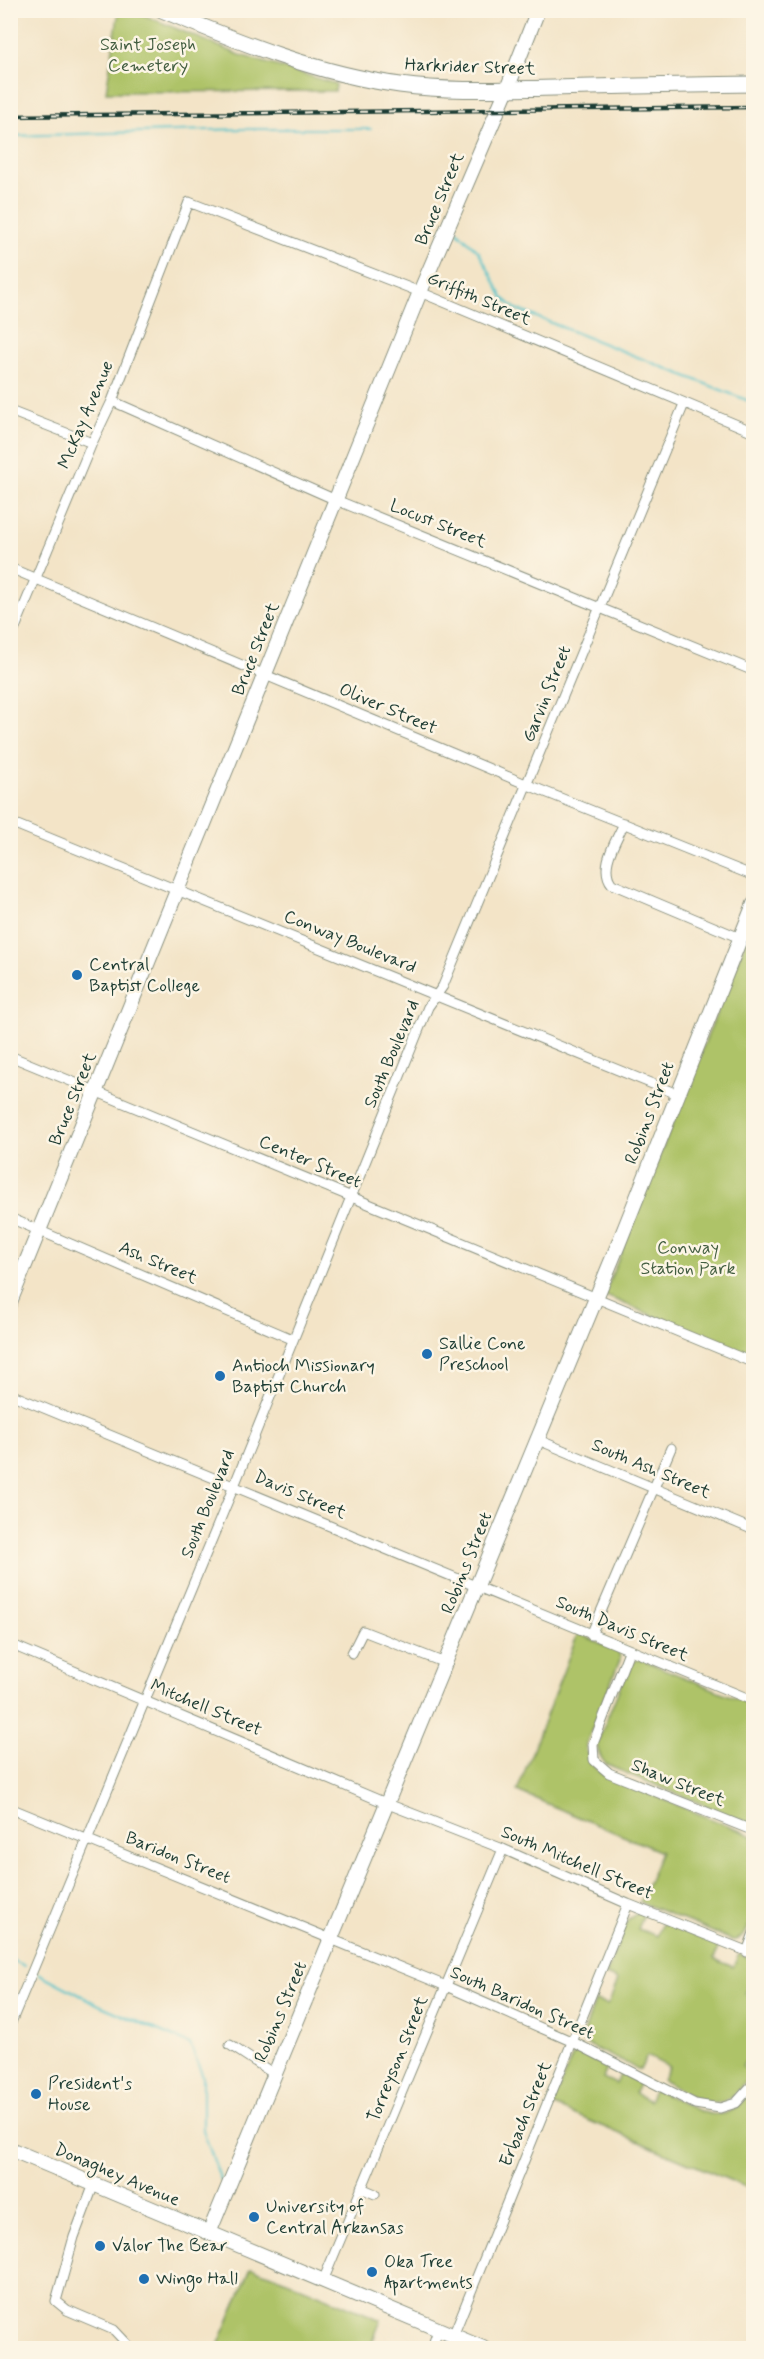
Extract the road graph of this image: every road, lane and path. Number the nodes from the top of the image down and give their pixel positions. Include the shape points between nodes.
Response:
1 (162, 10) edge
2 (538, 10) edge
3 (753, 84) edge
4 (507, 89) junction
5 (189, 202) joint
6 (420, 292) junction
7 (112, 401) junction
8 (684, 404) junction
9 (10, 411) edge
10 (753, 432) edge
11 (92, 443) junction
12 (336, 500) junction
13 (10, 568) edge
14 (36, 578) junction
15 (601, 608) junction
16 (10, 640) edge
17 (753, 671) edge
18 (264, 675) junction
19 (528, 785) junction
20 (10, 822) edge
21 (624, 824) junction
22 (753, 876) edge
23 (178, 889) junction
24 (753, 904) edge
25 (740, 938) junction
26 (436, 996) junction
27 (10, 1056) edge
28 (96, 1092) junction
29 (676, 1094) junction
30 (350, 1197) junction
31 (10, 1218) edge
32 (40, 1230) junction
33 (597, 1297) junction
34 (10, 1302) edge
35 (292, 1339) junction
36 (753, 1363) edge
37 (10, 1394) edge
38 (536, 1439) junction
39 (672, 1448) dead end
40 (234, 1486) junction
41 (654, 1488) junction
42 (753, 1530) edge
43 (477, 1587) junction
44 (591, 1635) junction
45 (10, 1644) edge
46 (629, 1651) junction
47 (352, 1653) dead end
48 (445, 1663) junction
49 (144, 1700) junction
50 (753, 1701) edge
51 (388, 1804) junction
52 (10, 1808) edge
53 (753, 1831) edge
54 (87, 1839) junction
55 (502, 1849) junction
56 (628, 1904) junction
57 (753, 1934) edge
58 (332, 1940) junction
59 (750, 1953) edge
60 (446, 1986) junction
61 (15, 2004) edge
62 (10, 2025) edge
63 (573, 2043) junction
64 (230, 2045) dead end
65 (274, 2074) junction
66 (753, 2083) edge
67 (10, 2149) edge
68 (94, 2184) junction
69 (361, 2188) junction
70 (375, 2194) dead end
71 (209, 2233) junction
72 (323, 2281) junction
73 (438, 2330) junction
74 (453, 2336) junction
75 (131, 2349) edge
76 (432, 2349) edge
77 (483, 2349) edge

1 - 4 main road, Harkrider Street via 251,45 356,77 401,85
2 - 4 street, Bruce Street
3 - 4 main road, Harkrider Street
4 - 6 street, Bruce Street
5 - 6 street, Griffith Street
5 - 7 street, McKay Avenue
6 - 8 street, Griffith Street
6 - 12 street, Bruce Street
7 - 11 street, McKay Avenue
7 - 12 street, Locust Street
8 - 10 street, Griffith Street
8 - 15 street, Garvin Street
9 - 11 street
11 - 14 street, McKay Avenue
12 - 15 street, Locust Street
12 - 18 street, Bruce Street
13 - 14 street, Oliver Street
14 - 16 street, McKay Avenue
14 - 18 street, Oliver Street
15 - 17 street, Locust Street
15 - 19 street, Garvin Street
18 - 19 street, Oliver Street
18 - 23 street, Bruce Street
19 - 21 street, Oliver Street
19 - 26 street, Garvin Street
20 - 23 street, Conway Boulevard
21 - 22 street, Oliver Street
21 - 25 street via 607,864 612,884
23 - 26 street, Conway Boulevard
23 - 28 street, Bruce Street
24 - 25 street, Robins Street
25 - 29 street, Robins Street
26 - 29 street, Conway Boulevard
26 - 30 street, South Boulevard via 428,1007
27 - 28 street, Center Street
28 - 30 street, Center Street
28 - 32 street, Bruce Street
29 - 33 street, Robins Street
30 - 33 street, Center Street
30 - 35 street, South Boulevard
31 - 32 street, Ash Street
32 - 34 street, Bruce Street
32 - 35 street, Ash Street
33 - 36 street, Center Street
33 - 38 street, Robins Street
35 - 40 street, South Boulevard
37 - 40 street, Davis Street
38 - 41 street, South Ash Street
38 - 43 street, Robins Street
39 - 41 street
40 - 43 street, Davis Street
40 - 49 street, South Boulevard
41 - 42 street, South Ash Street
41 - 44 street
43 - 44 street, South Davis Street
43 - 48 street, Robins Street
44 - 46 street, South Davis Street
45 - 49 street, Mitchell Street
46 - 50 street, South Davis Street
46 - 53 street, Shaw Street via 593,1744 594,1760 609,1773
47 - 48 street via 363,1632
48 - 51 street, Robins Street
49 - 51 street, Mitchell Street
49 - 54 street, South Boulevard
51 - 55 street, South Mitchell Street
51 - 58 street, Robins Street
52 - 54 street, Baridon Street
54 - 58 street, Baridon Street
54 - 61 street, South Boulevard
55 - 56 street, South Mitchell Street
55 - 60 street, Torreyson Street
56 - 59 street, South Mitchell Street
56 - 63 street, Erbach Street
57 - 59 street
58 - 60 street, South Baridon Street
58 - 65 street, Robins Street
60 - 63 street, South Baridon Street
60 - 69 street, Torreyson Street
61 - 62 street, South Boulevard
63 - 66 street, South Baridon Street via 695,2104 720,2108 736,2103
63 - 74 street, Erbach Street
64 - 65 street
65 - 71 street, Robins Street
67 - 68 street, Donaghey Avenue
68 - 71 street, Donaghey Avenue
68 - 75 street via 56,2301 66,2310 114,2330
69 - 70 street
69 - 72 street, Torreyson Street
71 - 72 street, Donaghey Avenue
72 - 73 street, Donaghey Avenue
73 - 74 street, Donaghey Avenue
73 - 76 street
74 - 77 street, Donaghey Avenue

